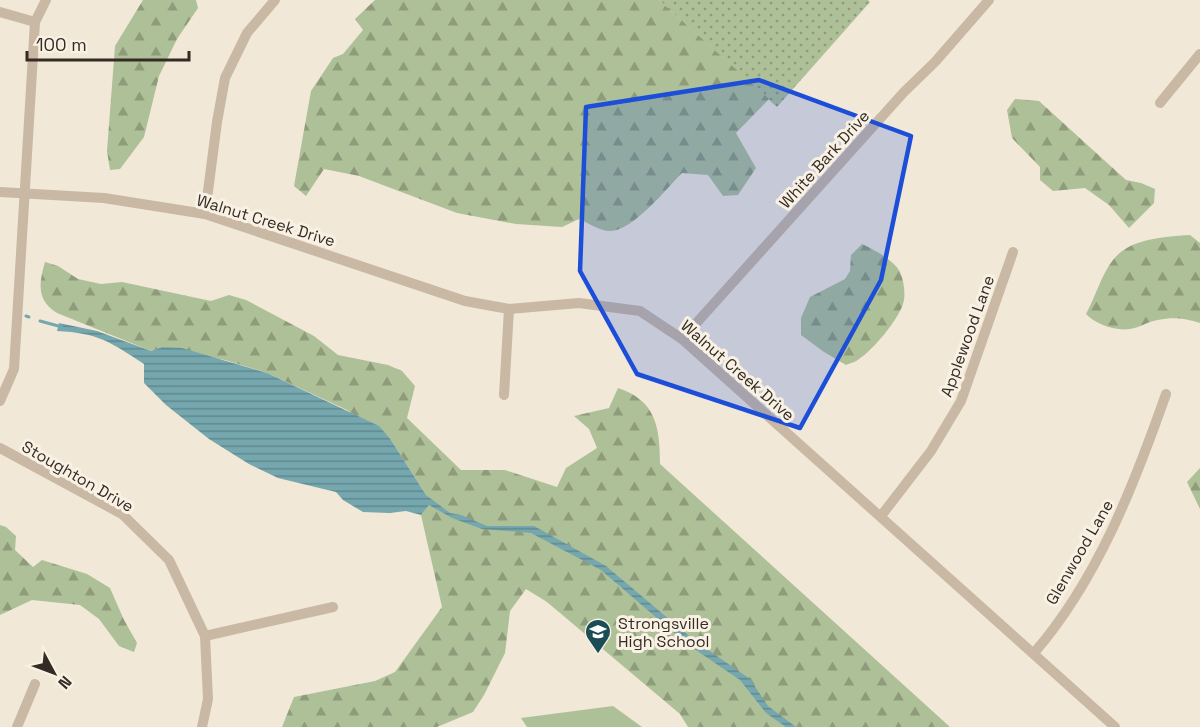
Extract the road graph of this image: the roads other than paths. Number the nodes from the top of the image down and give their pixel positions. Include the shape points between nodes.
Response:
1 (46, 0) edge
2 (275, 0) edge
3 (989, 0) edge
4 (0, 12) edge
5 (35, 22) junction
6 (1200, 54) edge
7 (1160, 103) dead end
8 (0, 192) edge
9 (24, 194) junction
10 (205, 214) junction
11 (1013, 252) dead end
12 (509, 309) junction
13 (682, 339) junction
14 (1166, 394) dead end
15 (504, 395) dead end
16 (0, 401) edge
17 (0, 448) edge
18 (881, 516) junction
19 (333, 607) dead end
20 (205, 636) junction
21 (1034, 652) junction
22 (35, 684) dead end
23 (17, 727) edge
24 (202, 727) edge
25 (1115, 727) edge

1 - 5 street
2 - 10 street via 247,33 225,78
3 - 13 street, White Bark Drive
4 - 5 street
5 - 9 street
6 - 7 street
8 - 9 street, Walnut Creek Drive
9 - 10 street, Walnut Creek Drive via 104,198
9 - 16 street via 14,369
10 - 12 street, Walnut Creek Drive via 465,301
11 - 18 street, Applewood Lane via 961,401 931,451
12 - 13 street, Walnut Creek Drive via 579,303 640,311
12 - 15 street
13 - 18 street, Walnut Creek Drive
14 - 21 street, Glenwood Lane via 1118,520 1074,597
17 - 20 street, Stoughton Drive via 122,514 169,560
18 - 21 street, Walnut Creek Drive
19 - 20 street
20 - 24 street, Stoughton Drive via 208,699
21 - 25 street, Walnut Creek Drive
22 - 23 street

